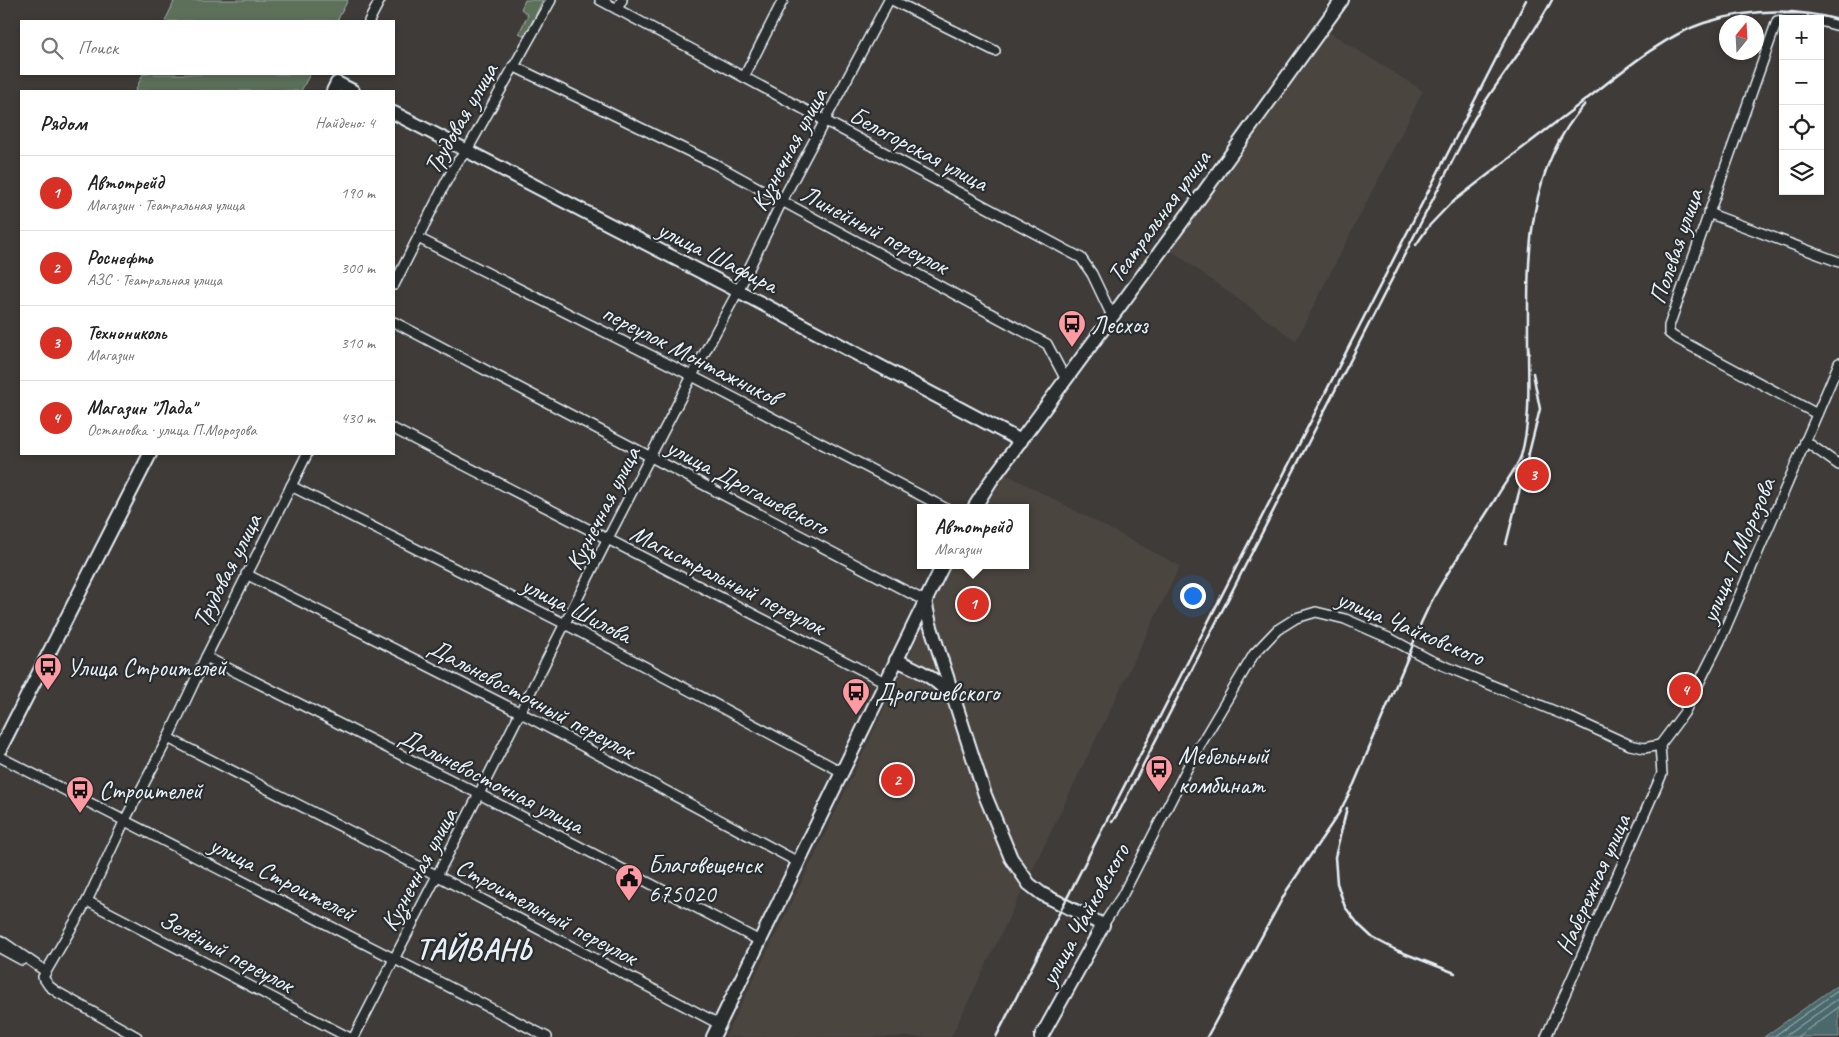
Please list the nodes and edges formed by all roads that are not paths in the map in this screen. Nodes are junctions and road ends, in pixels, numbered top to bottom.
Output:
1 (380, 0) edge
2 (550, 0) edge
3 (600, 0) edge
4 (622, 0) edge
5 (783, 0) edge
6 (891, 0) edge
7 (1342, 0) edge
8 (617, 9) junction
9 (370, 20) edge
10 (1779, 20) edge
11 (1824, 22) edge
12 (1839, 26) edge
13 (995, 51) dead end
14 (513, 66) junction
15 (744, 77) junction
16 (338, 83) edge
17 (351, 90) edge
18 (395, 114) edge
19 (826, 121) junction
20 (466, 152) junction
21 (782, 201) junction
22 (1708, 213) junction
23 (418, 238) junction
24 (1839, 262) edge
25 (395, 283) edge
26 (738, 291) junction
27 (1112, 316) junction
28 (395, 323) edge
29 (1839, 363) edge
30 (692, 376) junction
31 (1066, 380) junction
32 (1817, 414) junction
33 (395, 430) edge
34 (1021, 441) junction
35 (1805, 441) junction
36 (149, 455) edge
37 (306, 455) edge
38 (651, 457) junction
39 (1839, 465) edge
40 (291, 486) junction
41 (938, 504) edge
42 (977, 504) edge
43 (607, 540) junction
44 (941, 569) edge
45 (246, 574) junction
46 (925, 600) junction
47 (565, 624) junction
48 (206, 657) junction
49 (896, 660) junction
50 (885, 682) junction
51 (955, 701) junction
52 (521, 713) junction
53 (168, 738) junction
54 (1660, 745) junction
55 (0, 749) edge
56 (0, 757) edge
57 (842, 772) junction
58 (479, 794) junction
59 (125, 820) junction
60 (798, 862) junction
61 (436, 876) junction
62 (87, 901) junction
63 (1102, 925) junction
64 (0, 940) edge
65 (760, 941) junction
66 (0, 948) edge
67 (394, 957) junction
68 (45, 971) junction
69 (719, 1024) junction
70 (137, 1037) edge
71 (348, 1037) edge
72 (354, 1037) edge
73 (547, 1037) edge
74 (713, 1037) edge
75 (1041, 1037) edge
76 (1546, 1037) edge

1 - 9 street
2 - 14 street, Трудовая улица
3 - 8 street, Белогорская улица
4 - 8 street
5 - 15 street
6 - 13 street
6 - 19 street, Кузнечная улица
7 - 27 street, Театральная улица
8 - 15 street, Белогорская улица
10 - 22 street, Полевая улица
11 - 12 street
14 - 20 street, Трудовая улица
14 - 21 street, Линейный переулок
15 - 19 street, Белогорская улица
16 - 17 street
18 - 20 street, улица Шафира
19 - 21 street, Кузнечная улица
19 - 27 street, Белогорская улица
20 - 23 street, Трудовая улица
20 - 26 street, улица Шафира
21 - 26 street, Кузнечная улица
21 - 31 street, Линейный переулок
22 - 24 street
22 - 32 street, Полевая улица
23 - 25 street, Трудовая улица
23 - 30 street, переулок Монтажников
26 - 30 street, Кузнечная улица
26 - 34 street, улица Шафира
27 - 31 street, Театральная улица
28 - 38 street, улица Дрогашевского
29 - 32 street, улица П.Морозова
30 - 38 street, Кузнечная улица
30 - 41 street, переулок Монтажников
31 - 34 street, Театральная улица
32 - 35 street, улица П.Морозова
33 - 43 street, Магистральный переулок
34 - 42 street, Театральная улица
35 - 39 street
35 - 54 street, улица П.Морозова
36 - 55 street
37 - 40 street, Трудовая улица
38 - 43 street, Кузнечная улица
38 - 46 street, улица Дрогашевского
40 - 45 street, Трудовая улица
40 - 47 street, улица Шилова
43 - 47 street, Кузнечная улица
43 - 50 street, Магистральный переулок
44 - 46 street
45 - 48 street, Трудовая улица
45 - 52 street, Дальневосточный переулок
46 - 49 street
46 - 51 street
47 - 52 street, Кузнечная улица
47 - 57 street, улица Шилова
48 - 53 street, Трудовая улица
48 - 58 street, Дальневосточная улица
49 - 50 street
49 - 51 street
50 - 57 street
51 - 63 street
52 - 58 street, Кузнечная улица
52 - 60 street, Дальневосточный переулок
53 - 59 street, Трудовая улица
53 - 61 street, Строительный переулок
54 - 63 street, улица Чайковского
54 - 76 street, Набережная улица
56 - 59 street, улица Строителей
57 - 60 street
58 - 61 street, Кузнечная улица
58 - 65 street, Дальневосточная улица
59 - 62 street, Трудовая улица
59 - 67 street, улица Строителей
60 - 65 street
61 - 67 street, Кузнечная улица
61 - 69 street, Строительный переулок
62 - 68 street, Трудовая улица
62 - 71 street, Зелёный переулок
63 - 75 street, улица Чайковского
64 - 68 street
65 - 69 street
66 - 68 street
67 - 72 street, Кузнечная улица
67 - 73 street, улица Строителей
68 - 70 street
69 - 74 street

